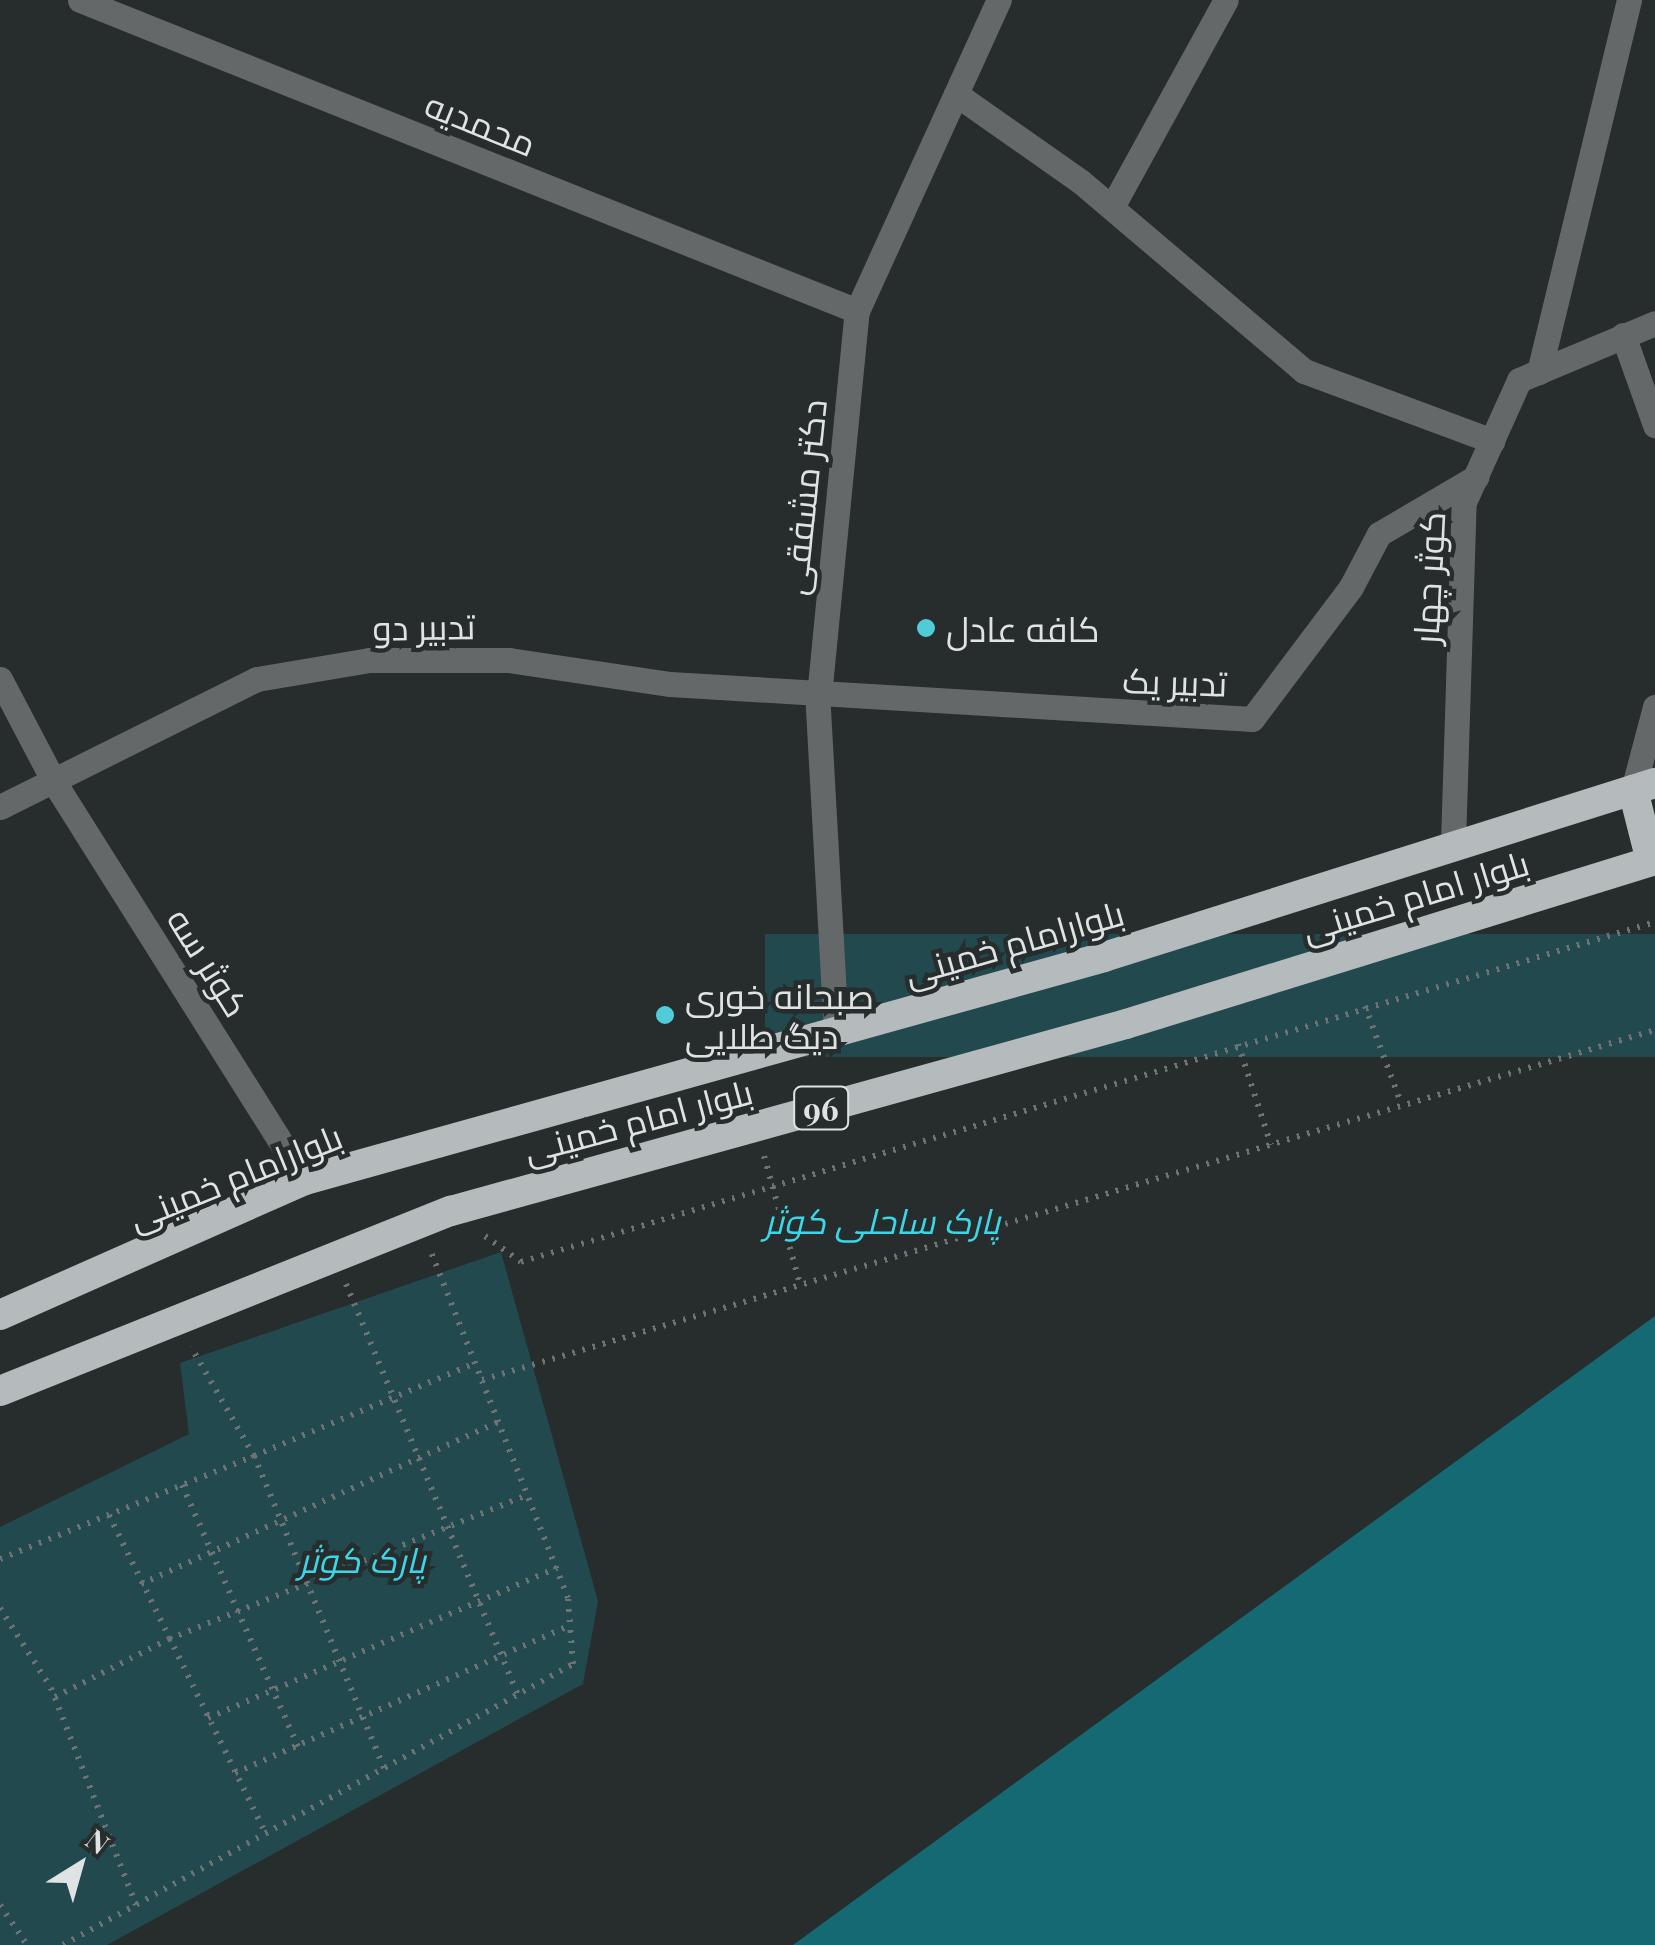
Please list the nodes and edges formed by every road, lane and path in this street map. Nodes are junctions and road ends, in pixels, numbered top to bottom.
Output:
1 (80, 0) edge
2 (998, 0) edge
3 (1226, 0) edge
4 (1629, 0) edge
5 (956, 94) junction
6 (1112, 207) junction
7 (857, 311) junction
8 (1655, 323) edge
9 (1623, 335) junction
10 (1539, 372) junction
11 (1655, 425) edge
12 (1492, 441) junction
13 (1476, 477) junction
14 (0, 679) edge
15 (818, 694) junction
16 (1655, 707) edge
17 (54, 782) junction
18 (1644, 786) edge
19 (0, 807) edge
20 (1453, 844) junction
21 (1653, 860) edge
22 (1655, 922) edge
23 (1365, 1006) junction
24 (1655, 1030) edge
25 (836, 1031) junction
26 (1238, 1044) junction
27 (1401, 1104) junction
28 (755, 1126) junction
29 (1271, 1145) junction
30 (305, 1180) junction
31 (774, 1184) junction
32 (468, 1242) dead end
33 (450, 1248) dead end
34 (432, 1254) junction
35 (333, 1255) junction
36 (415, 1260) dead end
37 (364, 1278) dead end
38 (346, 1284) junction
39 (800, 1284) junction
40 (329, 1290) dead end
41 (0, 1314) edge
42 (205, 1334) dead end
43 (476, 1363) junction
44 (482, 1380) junction
45 (0, 1391) edge
46 (391, 1399) junction
47 (498, 1422) junction
48 (254, 1456) junction
49 (416, 1458) junction
50 (182, 1485) junction
51 (528, 1495) junction
52 (109, 1514) junction
53 (282, 1518) junction
54 (446, 1527) junction
55 (217, 1547) junction
56 (0, 1559) edge
57 (557, 1568) junction
58 (141, 1584) junction
59 (310, 1584) junction
60 (476, 1598) junction
61 (0, 1608) edge
62 (238, 1611) junction
63 (571, 1626) junction
64 (168, 1639) junction
65 (341, 1658) junction
66 (503, 1661) junction
67 (274, 1691) junction
68 (518, 1695) junction
69 (55, 1697) junction
70 (208, 1718) junction
71 (368, 1721) junction
72 (300, 1751) junction
73 (384, 1768) junction
74 (235, 1773) junction
75 (265, 1832) junction
76 (136, 1904) junction
77 (0, 1905) edge
78 (27, 1945) edge
79 (63, 1945) edge

1 - 7 street, محمدیه
2 - 5 street, دکتر مشفقی
3 - 6 street
4 - 10 street
5 - 6 street
5 - 7 street, دکتر مشفقی
6 - 12 street
7 - 15 street, دکتر مشفقی
8 - 9 street, کوثر چهار
9 - 10 street, کوثر چهار
9 - 11 street
10 - 12 street, کوثر چهار
12 - 13 street, کوثر چهار
13 - 15 street, تدبیر یک
13 - 20 street, کوثر چهار
14 - 17 street, کوثر سه
15 - 17 street, تدبیر دو
15 - 25 street, دکتر مشفقی
16 - 18 street
17 - 19 street, تدبیر دو
17 - 30 street, کوثر سه
18 - 20 highway, بلوارامام خمینی / 96
18 - 21 highway
20 - 25 highway, بلوارامام خمینی / 96
21 - 28 highway, بلوار امام خمینی / 96
22 - 23 path
23 - 26 path
23 - 27 path
24 - 27 path
25 - 30 highway, بلوارامام خمینی / 96
26 - 29 path
26 - 31 path
27 - 29 path
28 - 31 path
28 - 35 highway, بلوار امام خمینی / 96
29 - 39 path
30 - 41 highway, بلوارامام خمینی / 96
31 - 32 path
31 - 39 path
33 - 34 path
34 - 36 path
34 - 43 path
35 - 38 path
35 - 45 highway, بلوار امام خمینی / 96
37 - 38 path
38 - 40 path
38 - 46 path
39 - 44 path
42 - 48 path
43 - 44 path
43 - 46 path
44 - 47 path
46 - 48 path
46 - 49 path
47 - 49 path
47 - 51 path
48 - 50 path
48 - 53 path
49 - 53 path
49 - 54 path
50 - 52 path
50 - 55 path
51 - 54 path
51 - 57 path
52 - 56 path
52 - 58 path
53 - 55 path
53 - 59 path
54 - 59 path
54 - 60 path
55 - 58 path
55 - 62 path
57 - 60 path
57 - 63 path
58 - 64 path
59 - 62 path
59 - 65 path
60 - 65 path
60 - 66 path
61 - 69 path
62 - 64 path
62 - 67 path
63 - 66 path
63 - 68 path
64 - 69 path
64 - 70 path
65 - 67 path
65 - 71 path
66 - 68 path
66 - 71 path
67 - 70 path
67 - 72 path
68 - 73 path
69 - 76 path
70 - 74 path
71 - 72 path
71 - 73 path
72 - 74 path
73 - 75 path
74 - 75 path
75 - 76 path
76 - 79 path
77 - 78 path

